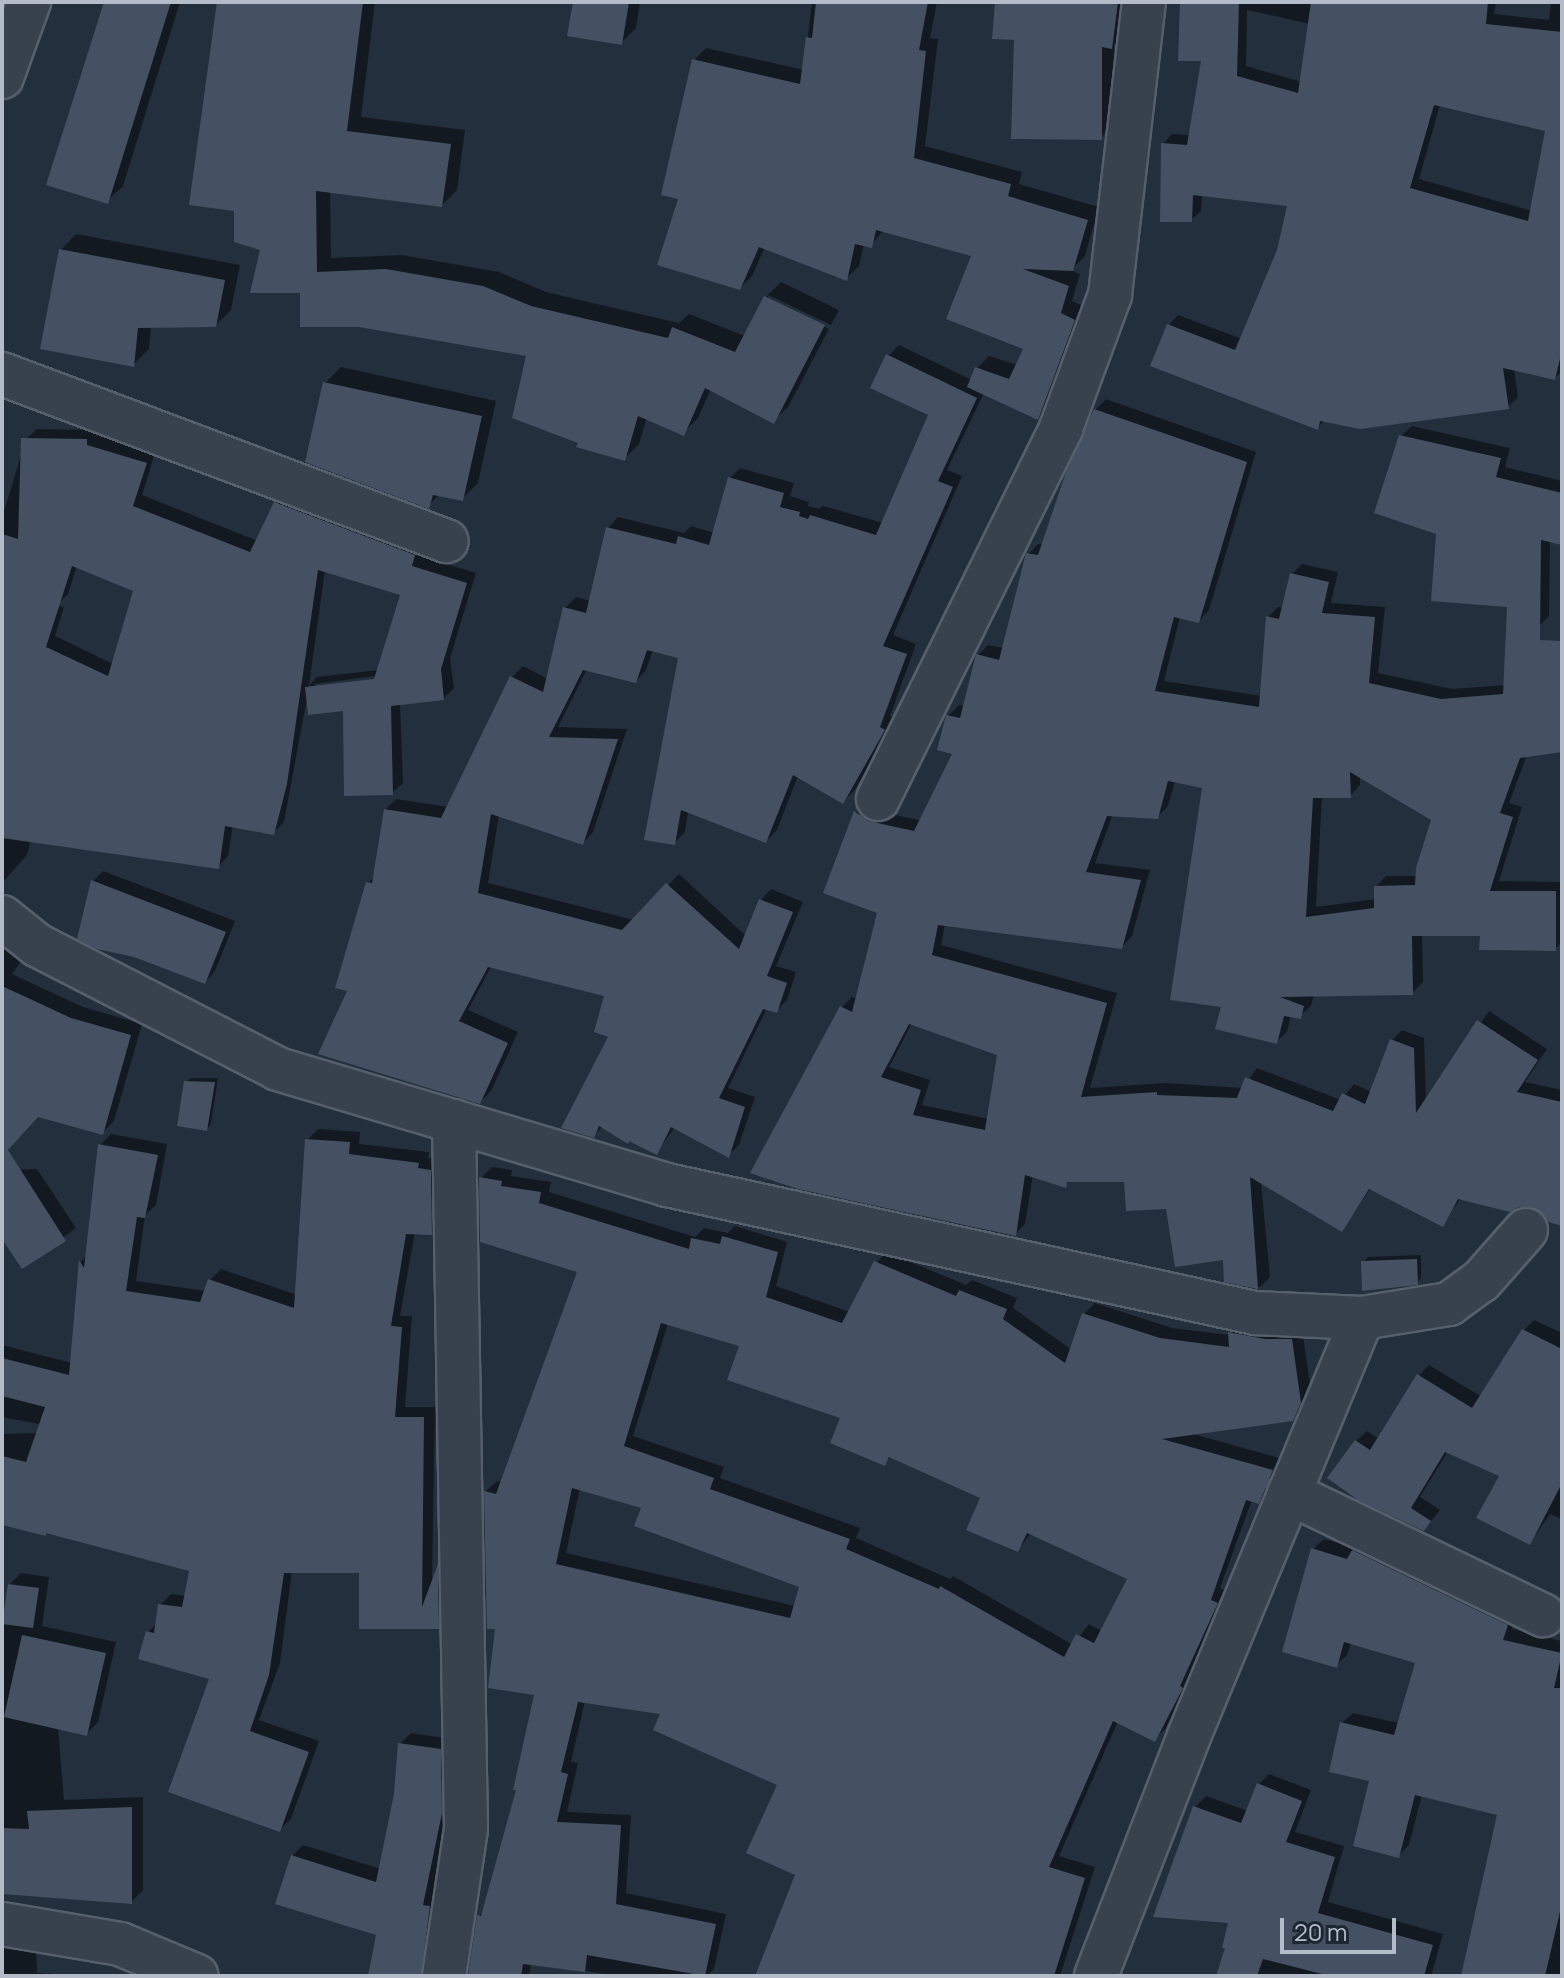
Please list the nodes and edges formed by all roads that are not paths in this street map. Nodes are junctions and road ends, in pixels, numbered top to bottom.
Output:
1 (29, 2) edge
2 (1144, 2) edge
3 (2, 77) edge
4 (2, 374) edge
5 (447, 541) dead end
6 (878, 799) dead end
7 (2, 917) edge
8 (454, 1121) junction
9 (1526, 1230) dead end
10 (1362, 1318) junction
11 (1289, 1493) junction
12 (1543, 1615) dead end
13 (2, 1924) edge
14 (197, 1976) edge
15 (444, 1976) edge
16 (1096, 1976) edge

1 - 3 street
2 - 6 street
4 - 5 street
7 - 8 street
8 - 10 street
8 - 15 street
9 - 10 street
10 - 11 street
11 - 12 street
11 - 16 street
13 - 14 street

